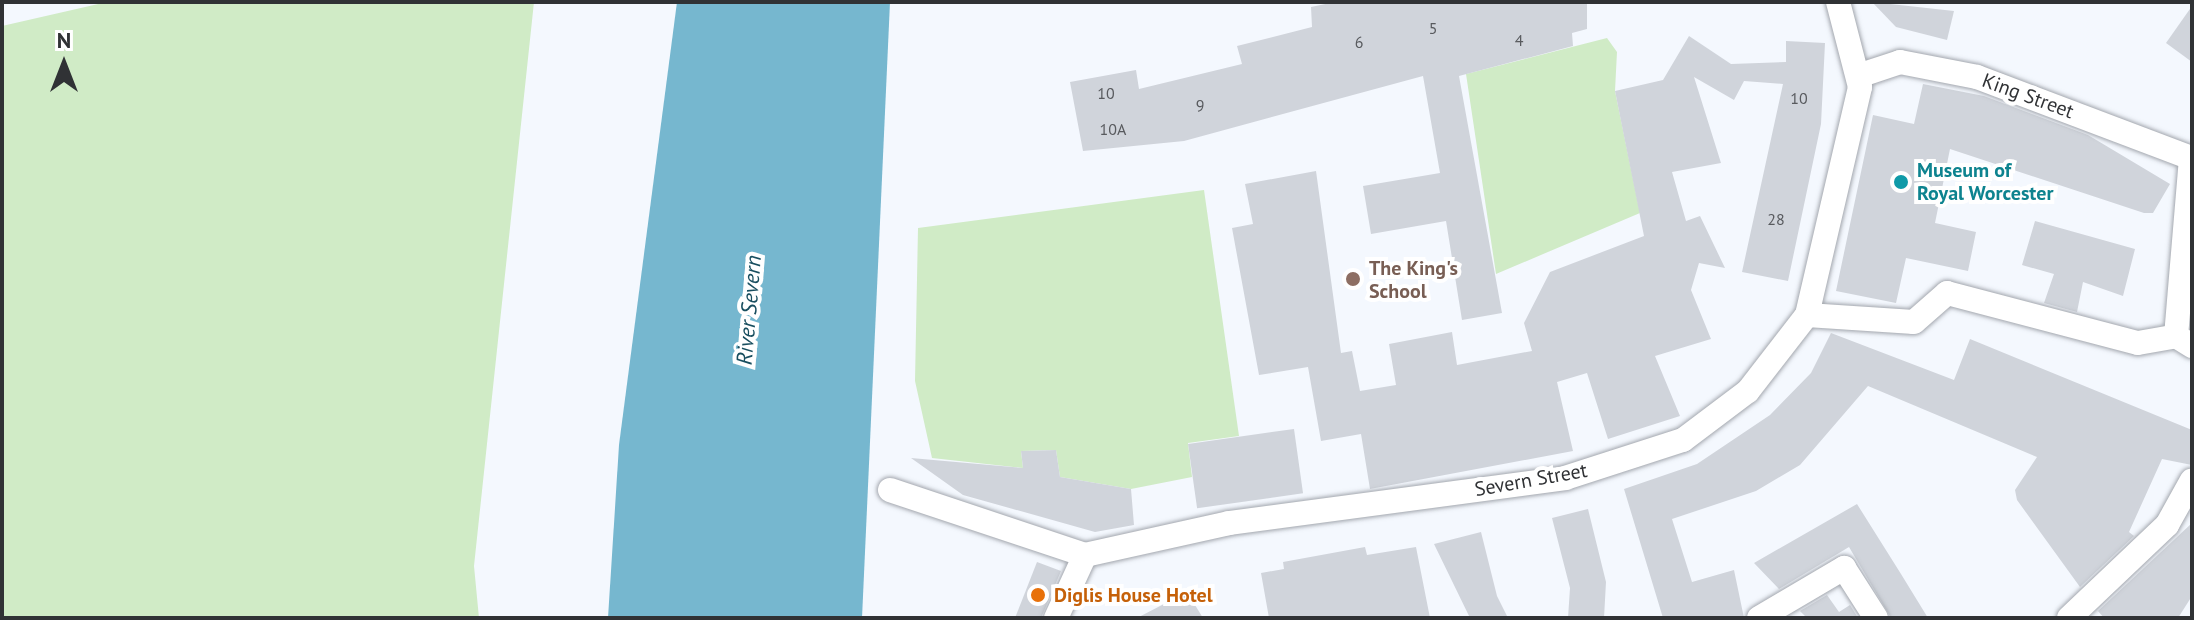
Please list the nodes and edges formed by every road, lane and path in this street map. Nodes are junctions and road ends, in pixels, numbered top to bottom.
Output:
1 (1838, 2) edge
2 (1861, 75) junction
3 (2191, 158) edge
4 (1807, 315) junction
5 (2184, 330) edge
6 (2192, 480) edge
7 (890, 490) dead end
8 (1085, 555) junction
9 (1056, 618) edge
10 (1759, 618) edge
11 (1876, 618) edge
12 (2069, 618) edge

1 - 2 street
2 - 3 street, King Street
2 - 4 street, Severn Street
3 - 5 street
4 - 5 street
4 - 8 street, Severn Street
6 - 12 street
7 - 8 street
8 - 9 street
10 - 11 street

